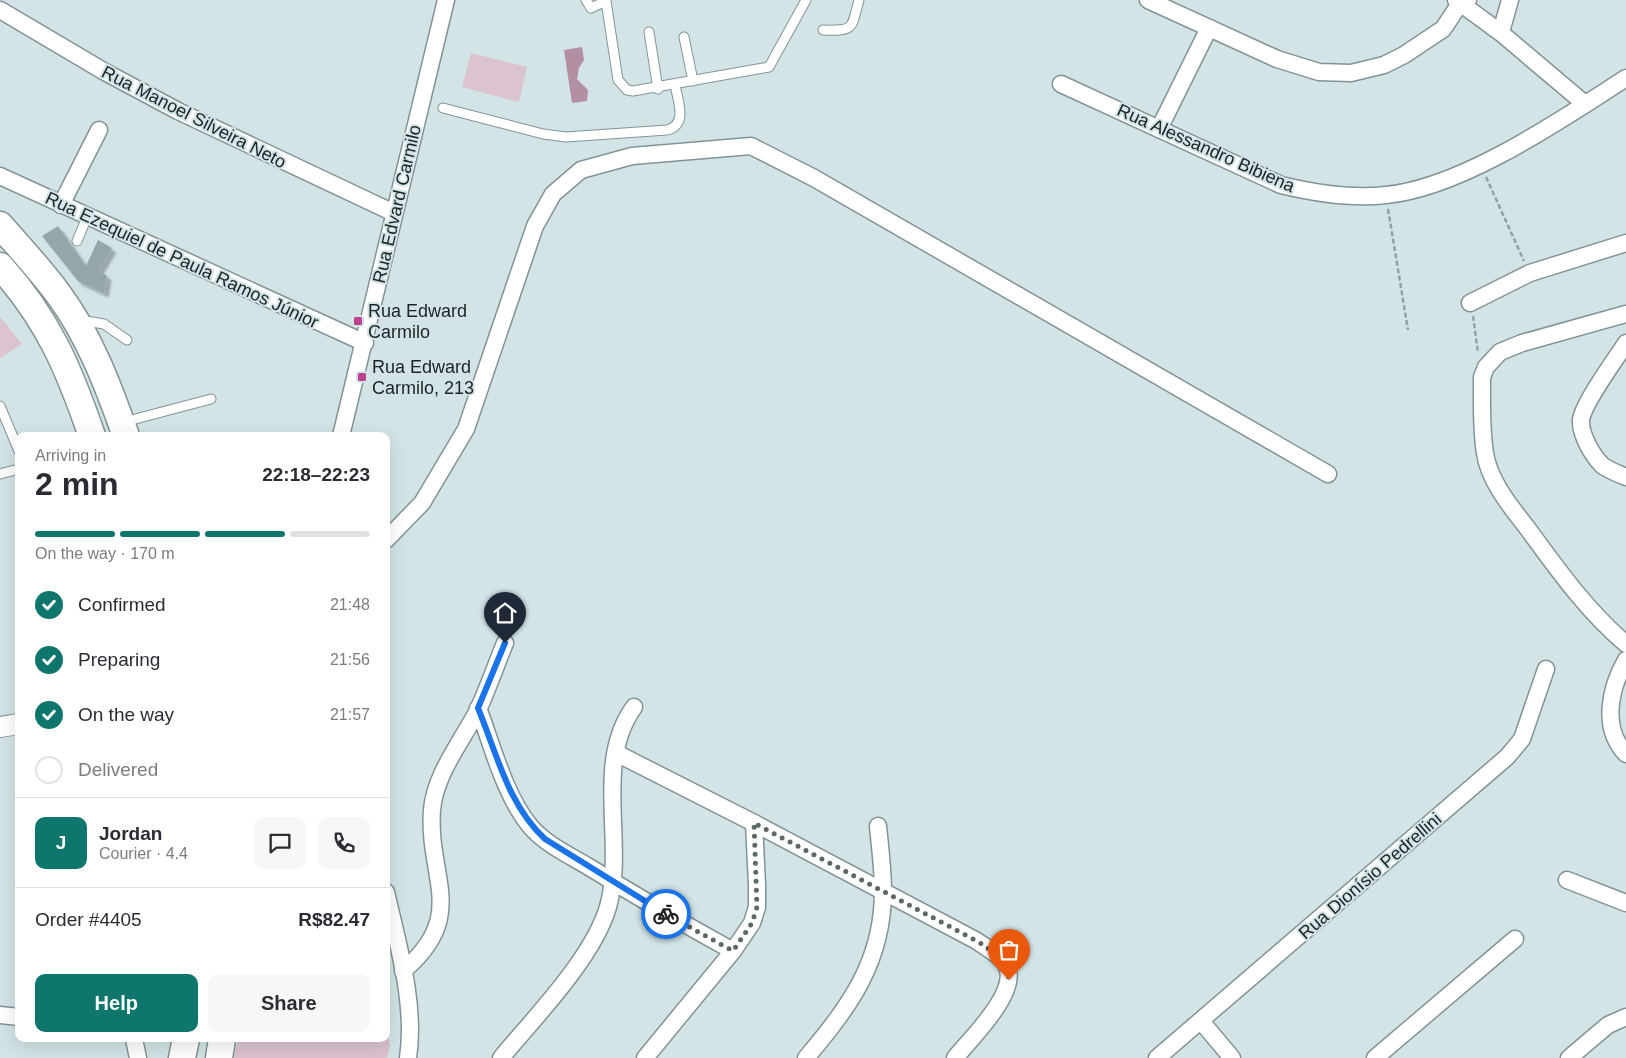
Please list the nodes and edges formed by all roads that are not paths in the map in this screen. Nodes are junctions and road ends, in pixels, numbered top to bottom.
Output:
1 (446, 0) edge
2 (586, 0) edge
3 (806, 0) edge
4 (859, 0) edge
5 (1148, 0) edge
6 (1510, 0) edge
7 (606, 1) edge
8 (1462, 1) edge
9 (0, 10) edge
10 (1209, 28) junction
11 (823, 30) dead end
12 (649, 32) dead end
13 (1501, 32) junction
14 (684, 37) dead end
15 (1626, 78) edge
16 (693, 81) junction
17 (1061, 84) dead end
18 (675, 85) junction
19 (658, 88) junction
20 (1585, 104) junction
21 (443, 108) dead end
22 (1159, 129) junction
23 (99, 130) dead end
24 (0, 176) edge
25 (60, 205) junction
26 (394, 213) junction
27 (87, 217) junction
28 (0, 225) edge
29 (77, 241) dead end
30 (1626, 243) edge
31 (0, 266) edge
32 (1470, 302) road end
33 (1626, 314) edge
34 (74, 320) junction
35 (127, 340) dead end
36 (364, 343) junction
37 (1626, 343) edge
38 (73, 380) junction
39 (211, 399) dead end
40 (0, 406) edge
41 (91, 432) edge
42 (116, 432) edge
43 (342, 432) edge
44 (15, 442) edge
45 (15, 470) edge
46 (0, 474) edge
47 (1328, 474) dead end
48 (1626, 478) edge
49 (390, 536) edge
50 (505, 643) dead end
51 (1626, 644) edge
52 (1626, 660) edge
53 (1546, 669) dead end
54 (634, 707) dead end
55 (478, 708) junction
56 (15, 725) edge
57 (0, 727) edge
58 (616, 753) junction
59 (1626, 754) edge
60 (754, 823) junction
61 (878, 826) dead end
62 (1567, 880) dead end
63 (612, 881) junction
64 (883, 891) junction
65 (1626, 903) edge
66 (390, 911) edge
67 (1515, 939) dead end
68 (733, 951) junction
69 (403, 971) junction
70 (0, 1015) edge
71 (15, 1017) edge
72 (1626, 1017) edge
73 (1202, 1021) junction
74 (135, 1042) edge
75 (185, 1042) edge
76 (222, 1042) edge
77 (138, 1058) edge
78 (182, 1058) edge
79 (219, 1058) edge
80 (408, 1058) edge
81 (501, 1058) edge
82 (645, 1058) edge
83 (806, 1058) edge
84 (955, 1058) edge
85 (1158, 1058) edge
86 (1232, 1058) edge
87 (1375, 1058) edge
88 (1569, 1058) edge

1 - 26 street, Rua Edvard Carmilo
2 - 7 lane
3 - 16 lane
4 - 11 lane
5 - 10 street
6 - 13 street
7 - 19 lane
8 - 10 street
8 - 13 street
9 - 26 street, Rua Manoel Silveira Neto
10 - 22 street
12 - 19 lane
13 - 20 street
14 - 16 lane
15 - 20 street, Rua Alessandro Bibiena
16 - 18 lane
17 - 22 street, Rua Alessandro Bibiena
18 - 19 lane
18 - 21 lane
20 - 22 street, Rua Alessandro Bibiena
23 - 25 street
24 - 25 street, Rua Ezequiel de Paula Ramos Júnior
25 - 27 street, Rua Ezequiel de Paula Ramos Júnior
26 - 36 street, Rua Edvard Carmilo
27 - 29 lane
27 - 36 street, Rua Ezequiel de Paula Ramos Júnior
28 - 34 main road
30 - 32 street
31 - 38 main road
33 - 51 street
34 - 35 lane
34 - 42 main road
36 - 43 street, Rua Edvard Carmilo
37 - 48 street
38 - 41 main road
38 - 42 main road
39 - 42 lane
40 - 44 lane
45 - 46 lane
47 - 49 street
50 - 55 street
52 - 59 street
53 - 73 street, Rua Dionísio Pedrellini
54 - 58 street
55 - 63 street
55 - 69 street
56 - 57 street
58 - 60 street
58 - 63 street
60 - 64 street
60 - 68 street
61 - 64 street
62 - 65 street
63 - 68 street
63 - 81 street
64 - 83 street
64 - 84 street
66 - 69 street
67 - 87 street
68 - 82 street
69 - 80 street
70 - 71 street
72 - 88 street
73 - 85 street, Rua Dionísio Pedrellini
73 - 86 street
74 - 77 street
75 - 78 main road
76 - 79 main road

